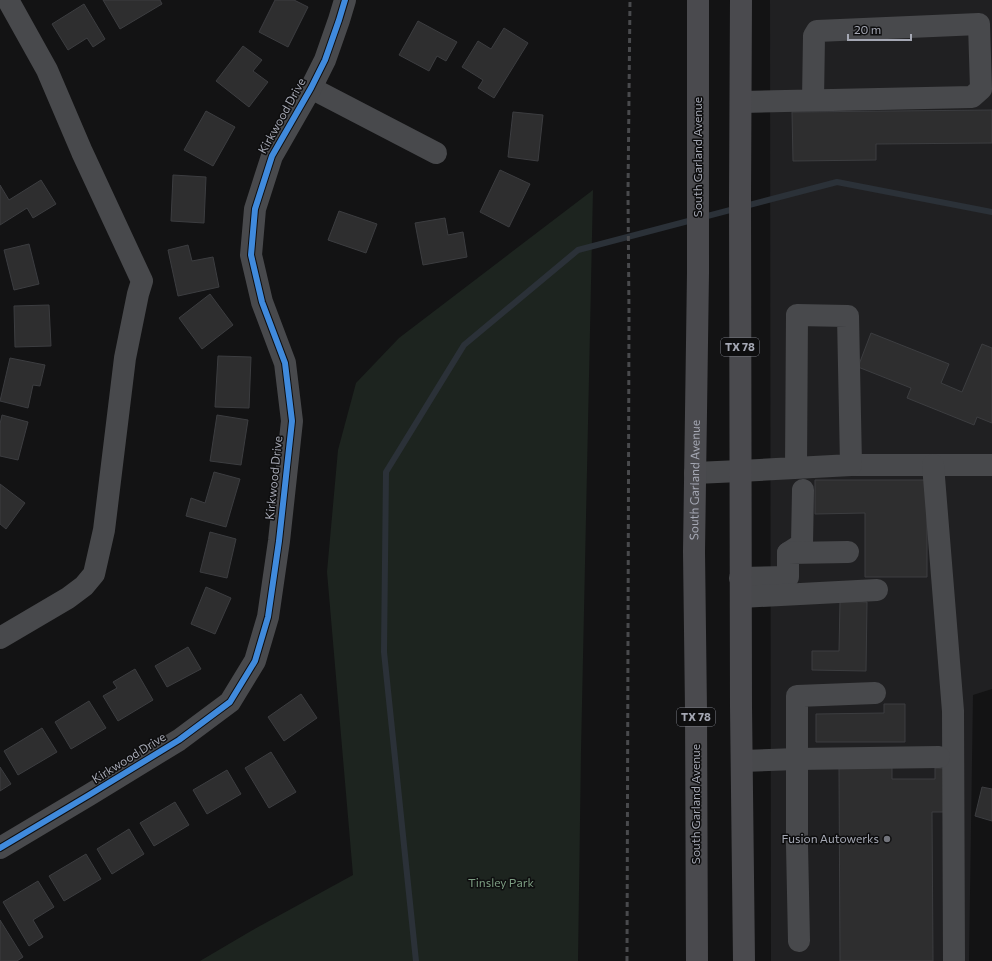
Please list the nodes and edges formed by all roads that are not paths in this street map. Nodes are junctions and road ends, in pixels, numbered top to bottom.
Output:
1 (8, 0) edge
2 (345, 0) edge
3 (698, 0) edge
4 (741, 0) edge
5 (311, 88) junction
6 (813, 100) junction
7 (741, 102) junction
8 (436, 153) dead end
9 (851, 465) junction
10 (934, 465) junction
11 (992, 465) edge
12 (796, 468) junction
13 (740, 472) junction
14 (695, 473) junction
15 (803, 490) dead end
16 (848, 552) dead end
17 (788, 553) junction
18 (741, 587) junction
19 (877, 590) dead end
20 (0, 638) edge
21 (875, 693) dead end
22 (939, 757) dead end
23 (797, 759) junction
24 (742, 760) junction
25 (0, 848) edge
26 (799, 941) dead end
27 (697, 961) edge
28 (744, 961) edge
29 (954, 961) edge

1 - 20 street
2 - 5 street, Kirkwood Drive
3 - 14 main road, South Garland Avenue / TX 78
4 - 7 main road, TX 78
5 - 8 street, Kirkwood Drive
5 - 25 street, Kirkwood Drive
6 - 6 street
6 - 7 street
7 - 13 main road, TX 78
9 - 10 street
9 - 12 street
9 - 12 street
10 - 11 street
10 - 29 street
12 - 13 street
13 - 14 street
13 - 18 main road, TX 78
14 - 27 main road, South Garland Avenue / TX 78
15 - 17 street
16 - 17 street
17 - 18 street
18 - 19 street
18 - 24 main road, TX 78
21 - 23 street
22 - 23 street
23 - 24 street
23 - 26 street
24 - 28 main road, TX 78

